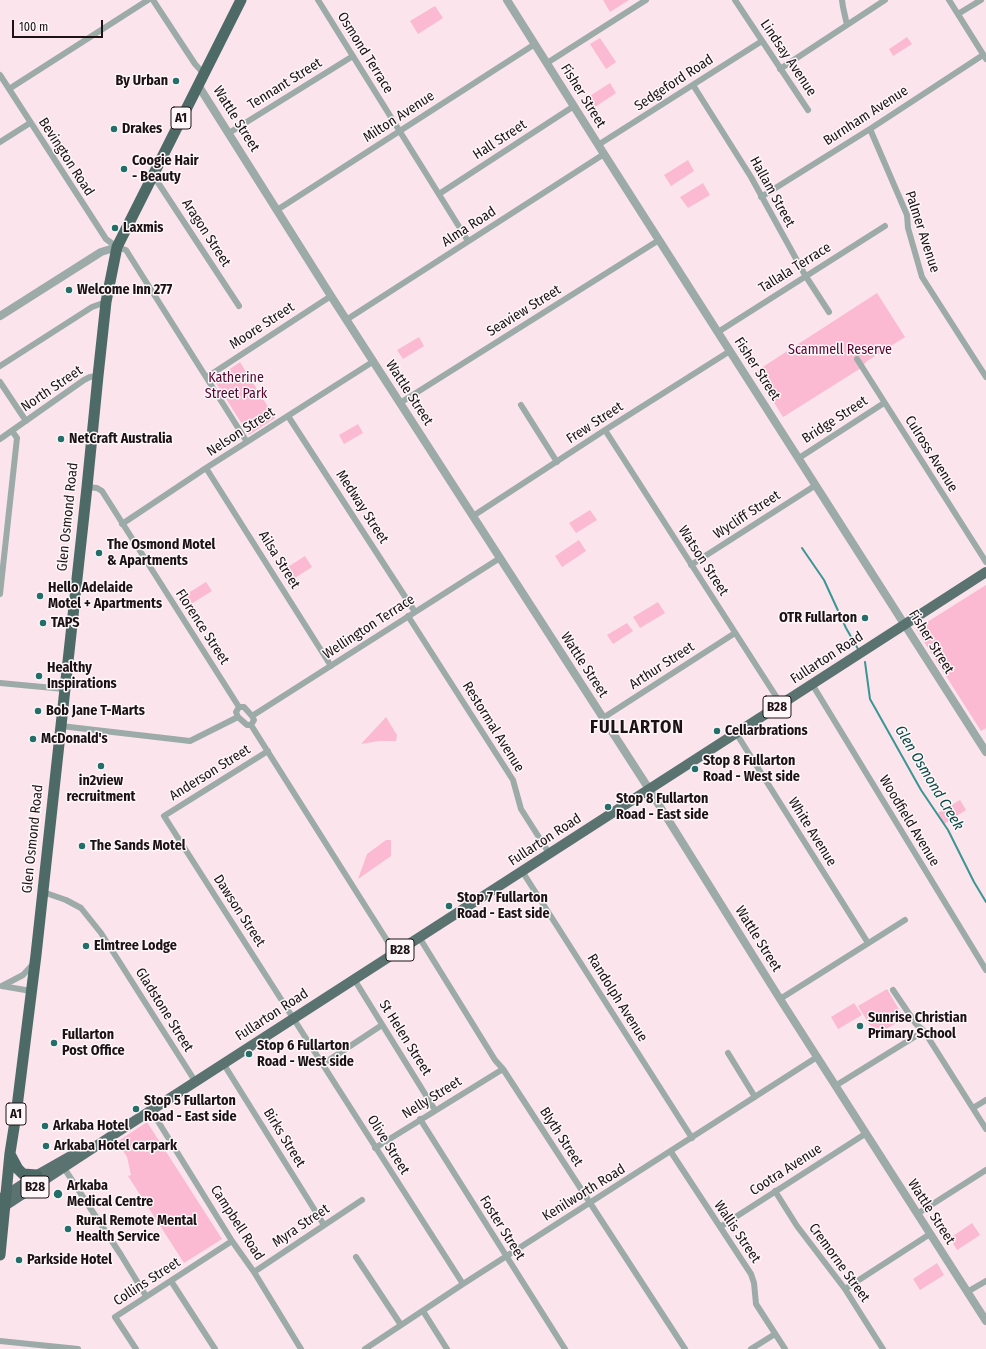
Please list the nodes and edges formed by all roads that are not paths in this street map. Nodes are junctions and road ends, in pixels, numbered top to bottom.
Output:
1 (148, 0) edge
2 (153, 0) edge
3 (241, 0) edge
4 (318, 0) edge
5 (507, 0) edge
6 (646, 0) edge
7 (735, 0) edge
8 (842, 0) edge
9 (885, 0) edge
10 (949, 0) edge
11 (981, 0) edge
12 (958, 14) junction
13 (847, 25) junction
14 (762, 41) junction
15 (535, 44) junction
16 (353, 56) junction
17 (985, 57) edge
18 (547, 63) junction
19 (780, 69) junction
20 (204, 74) junction
21 (0, 75) edge
22 (198, 85) junction
23 (694, 85) junction
24 (9, 89) junction
25 (574, 106) junction
26 (808, 110) dead end
27 (30, 123) junction
28 (870, 129) junction
29 (400, 131) junction
30 (229, 133) junction
31 (0, 142) edge
32 (598, 145) junction
33 (604, 154) junction
34 (153, 175) junction
35 (438, 194) junction
36 (762, 197) junction
37 (277, 210) junction
38 (885, 226) dead end
39 (659, 240) junction
40 (468, 242) junction
41 (117, 247) junction
42 (805, 275) junction
43 (331, 296) junction
44 (106, 302) junction
45 (239, 306) dead end
46 (828, 312) dead end
47 (0, 316) edge
48 (346, 320) junction
49 (718, 332) junction
50 (730, 351) junction
51 (857, 359) dead end
52 (374, 361) junction
53 (0, 366) edge
54 (985, 373) edge
55 (98, 376) junction
56 (207, 377) junction
57 (0, 382) edge
58 (400, 403) junction
59 (884, 403) junction
60 (521, 406) dead end
61 (288, 416) junction
62 (26, 421) junction
63 (12, 430) junction
64 (605, 430) junction
65 (0, 439) edge
66 (247, 442) junction
67 (798, 458) junction
68 (557, 462) junction
69 (206, 468) junction
70 (816, 485) junction
71 (87, 487) junction
72 (473, 516) junction
73 (122, 524) junction
74 (500, 558) junction
75 (986, 562) edge
76 (691, 565) junction
77 (986, 572) edge
78 (0, 594) edge
79 (415, 612) junction
80 (408, 616) junction
81 (905, 624) junction
82 (735, 633) junction
83 (331, 666) junction
84 (0, 683) edge
85 (812, 684) junction
86 (64, 689) junction
87 (781, 704) junction
88 (239, 707) junction
89 (252, 716) junction
90 (238, 717) junction
91 (603, 718) junction
92 (251, 725) junction
93 (61, 726) junction
94 (736, 733) junction
95 (268, 751) junction
96 (986, 752) edge
97 (649, 790) junction
98 (164, 816) joint
99 (549, 853) junction
100 (522, 871) junction
101 (42, 892) junction
102 (905, 920) dead end
103 (419, 937) junction
104 (868, 943) junction
105 (395, 953) junction
106 (35, 963) junction
107 (986, 970) edge
108 (354, 979) junction
109 (1, 986) edge
110 (892, 990) dead end
111 (31, 991) junction
112 (780, 999) junction
113 (294, 1018) junction
114 (382, 1025) junction
115 (924, 1031) junction
116 (728, 1053) dead end
117 (817, 1057) junction
118 (223, 1063) junction
119 (322, 1064) junction
120 (503, 1069) junction
121 (195, 1081) junction
122 (835, 1086) junction
123 (755, 1097) junction
124 (986, 1100) edge
125 (973, 1108) junction
126 (150, 1110) junction
127 (435, 1110) junction
128 (420, 1119) junction
129 (986, 1129) edge
130 (119, 1131) junction
131 (865, 1134) junction
132 (692, 1138) junction
133 (375, 1148) junction
134 (671, 1152) junction
135 (10, 1153) junction
136 (64, 1168) junction
137 (986, 1170) edge
138 (37, 1175) junction
139 (775, 1191) junction
140 (362, 1200) dead end
141 (3, 1202) edge
142 (590, 1204) junction
143 (917, 1214) junction
144 (324, 1225) junction
145 (720, 1227) junction
146 (930, 1234) junction
147 (232, 1241) junction
148 (0, 1249) edge
149 (356, 1257) dead end
150 (506, 1257) junction
151 (254, 1272) junction
152 (171, 1281) junction
153 (986, 1281) edge
154 (463, 1284) junction
155 (845, 1289) junction
156 (967, 1292) junction
157 (146, 1296) junction
158 (423, 1311) junction
159 (986, 1321) edge
160 (401, 1325) junction
161 (775, 1334) junction
162 (0, 1341) edge
163 (78, 1349) edge
164 (136, 1349) edge
165 (215, 1349) edge
166 (301, 1349) edge
167 (365, 1349) edge
168 (447, 1349) edge
169 (565, 1349) edge
170 (684, 1349) edge
171 (751, 1349) edge
172 (785, 1349) edge
173 (883, 1349) edge

1 - 24 street
2 - 20 street
3 - 20 highway, Glen Osmond Road / A1
4 - 16 street, Osmond Terrace
5 - 15 street, Fisher Street
6 - 18 street
7 - 14 street, Lindsay Avenue
8 - 13 street
9 - 13 street
10 - 12 street
11 - 12 street
12 - 17 street
13 - 19 street
14 - 19 street, Lindsay Avenue
14 - 23 street, Sedgeford Road
15 - 18 street, Fisher Street
15 - 29 street, Milton Avenue
16 - 29 street, Osmond Terrace
16 - 30 street, Tennant Street
17 - 28 street, Burnham Avenue
18 - 25 street, Fisher Street
19 - 26 street, Lindsay Avenue
20 - 22 highway, Glen Osmond Road / A1
21 - 24 street, Bevington Road
22 - 30 street, Wattle Street
22 - 34 highway, Glen Osmond Road / A1
23 - 32 street, Sedgeford Road
23 - 36 street, Hallam Street
24 - 27 street, Bevington Road
25 - 32 street, Fisher Street
25 - 35 street, Hall Street
27 - 31 street
27 - 41 street, Bevington Road
28 - 36 street, Burnham Avenue
28 - 54 street, Palmer Avenue
29 - 35 street, Osmond Terrace
29 - 37 street, Milton Avenue
30 - 37 street, Wattle Street
32 - 33 street, Fisher Street
33 - 39 street, Fisher Street
33 - 40 street, Alma Road
34 - 41 highway, Glen Osmond Road / A1
34 - 45 street, Aragon Street
35 - 40 street, Osmond Terrace
36 - 42 street, Hallam Street
37 - 43 street, Wattle Street
38 - 42 street, Tallala Terrace
39 - 49 street, Fisher Street
39 - 58 street, Seaview Street
40 - 48 street, Alma Road
41 - 44 highway, Glen Osmond Road / A1
41 - 47 street
41 - 56 street, Bevington Road
42 - 46 street, Hallam Street
42 - 49 street, Tallala Terrace
43 - 48 street, Wattle Street
43 - 56 street, Moore Street
44 - 53 street
44 - 55 highway, Glen Osmond Road / A1
48 - 52 street, Wattle Street
49 - 50 street, Fisher Street
50 - 64 street, Frew Street
50 - 67 street, Fisher Street
51 - 59 street, Culross Avenue
52 - 58 street, Wattle Street
52 - 61 street, Nelson Street
55 - 62 street, North Street
55 - 71 highway, Glen Osmond Road / A1
56 - 66 street, Bevington Road
57 - 62 street
58 - 72 street, Wattle Street
59 - 67 street, Bridge Street
59 - 75 street, Culross Avenue
60 - 68 street
61 - 66 street, Nelson Street
61 - 79 street, Medway Street
62 - 63 street, North Street
63 - 65 street, North Street
63 - 78 street
64 - 68 street, Frew Street
64 - 76 street, Watson Street
66 - 69 street, Nelson Street
67 - 70 street, Fisher Street
68 - 72 street, Frew Street
69 - 73 street, Nelson Street
69 - 83 street, Ailsa Street
70 - 76 street, Wycliff Street
70 - 81 street, Fisher Street
71 - 73 street, Florence Street
71 - 86 highway, Glen Osmond Road / A1
72 - 74 street, Wattle Street
73 - 88 street, Florence Street
74 - 79 street, Wellington Terrace
74 - 91 street, Wattle Street
76 - 82 street, Watson Street
77 - 81 main road, Fullarton Road / B28
79 - 80 street, Wellington Terrace
80 - 83 street, Wellington Terrace
80 - 99 street, Restormal Avenue
81 - 85 main road, Fullarton Road / B28
81 - 96 street, Fisher Street
82 - 87 street, Watson Street
82 - 91 street, Arthur Street
83 - 89 street, Wellington Terrace
84 - 86 street
85 - 87 main road, Fullarton Road / B28
85 - 107 street, Woodfield Avenue
86 - 93 highway, Glen Osmond Road / A1
87 - 94 main road, Fullarton Road / B28
88 - 89 street
88 - 90 street
89 - 92 street
90 - 92 street
90 - 93 street
91 - 97 street, Wattle Street
92 - 95 street
93 - 101 highway, Glen Osmond Road / A1
94 - 97 main road, Fullarton Road / B28
94 - 104 street, White Avenue
95 - 98 street, Anderson Street
95 - 105 street
97 - 99 main road, Fullarton Road / B28
97 - 112 street, Wattle Street
98 - 113 street, Dawson Street
99 - 100 main road, Fullarton Road / B28
100 - 103 main road, Fullarton Road / B28
100 - 132 street, Randolph Avenue
101 - 106 highway, Glen Osmond Road / A1
101 - 121 street, Gladstone Street
102 - 104 street
103 - 105 main road, Fullarton Road / B28
103 - 120 street, Blyth Street
104 - 112 street
105 - 108 main road, Fullarton Road / B28
106 - 109 street
106 - 111 highway, Glen Osmond Road / A1
108 - 113 main road, Fullarton Road / B28
108 - 114 street, St Helen Street
109 - 111 street
110 - 115 street
111 - 135 highway, Glen Osmond Road / A1
112 - 117 street, Wattle Street
113 - 118 main road, Fullarton Road / B28
113 - 119 street, Olive Street
114 - 119 street
114 - 127 street, St Helen Street
115 - 122 street
115 - 125 street
116 - 123 street
117 - 122 street, Wattle Street
117 - 123 street, Kenilworth Road
118 - 121 main road, Fullarton Road / B28
118 - 144 street, Birks Street
119 - 133 street, Olive Street
120 - 127 street, Nelly Street
120 - 142 street, Blyth Street
121 - 126 main road, Fullarton Road / B28
122 - 131 street, Wattle Street
123 - 132 street, Kenilworth Road
124 - 125 street
125 - 129 street
126 - 130 main road, Fullarton Road / B28
126 - 147 street, Campbell Road
127 - 128 street, Nelly Street
128 - 133 street, Nelly Street
128 - 150 street, Foster Street
130 - 136 main road, Fullarton Road / B28
130 - 138 main road, Fullarton Road / B28
131 - 139 street, Cootra Avenue
131 - 143 street, Wattle Street
132 - 134 street, Kenilworth Road
133 - 154 street, Olive Street
134 - 142 street, Kenilworth Road
134 - 145 street, Wallis Street
135 - 138 highway
135 - 141 highway, Glen Osmond Road / A1
136 - 141 main road, Fullarton Road / B28
136 - 157 street
137 - 143 street
138 - 141 main road, Fullarton Road / B28
139 - 145 street, Cootra Avenue
139 - 155 street, Cremorne Street
140 - 144 street, Myra Street
141 - 148 highway, Glen Osmond Road
142 - 150 street, Kenilworth Road
142 - 170 street, Blyth Street
143 - 146 street, Wattle Street
144 - 151 street, Myra Street
145 - 161 street, Wallis Street
146 - 155 street
146 - 156 street, Wattle Street
147 - 151 street, Campbell Road
147 - 152 street, Collins Street
149 - 160 street
150 - 154 street, Kenilworth Road
150 - 169 street, Foster Street
151 - 166 street, Campbell Road
152 - 157 street, Collins Street
152 - 165 street
153 - 156 street
154 - 158 street, Kenilworth Road
155 - 173 street, Cremorne Street
156 - 159 street, Wattle Street
157 - 164 street, Collins Street
158 - 160 street, Kenilworth Road
158 - 168 street
160 - 167 street, Kenilworth Road
161 - 171 street
161 - 172 street, Wallis Street
162 - 163 street

